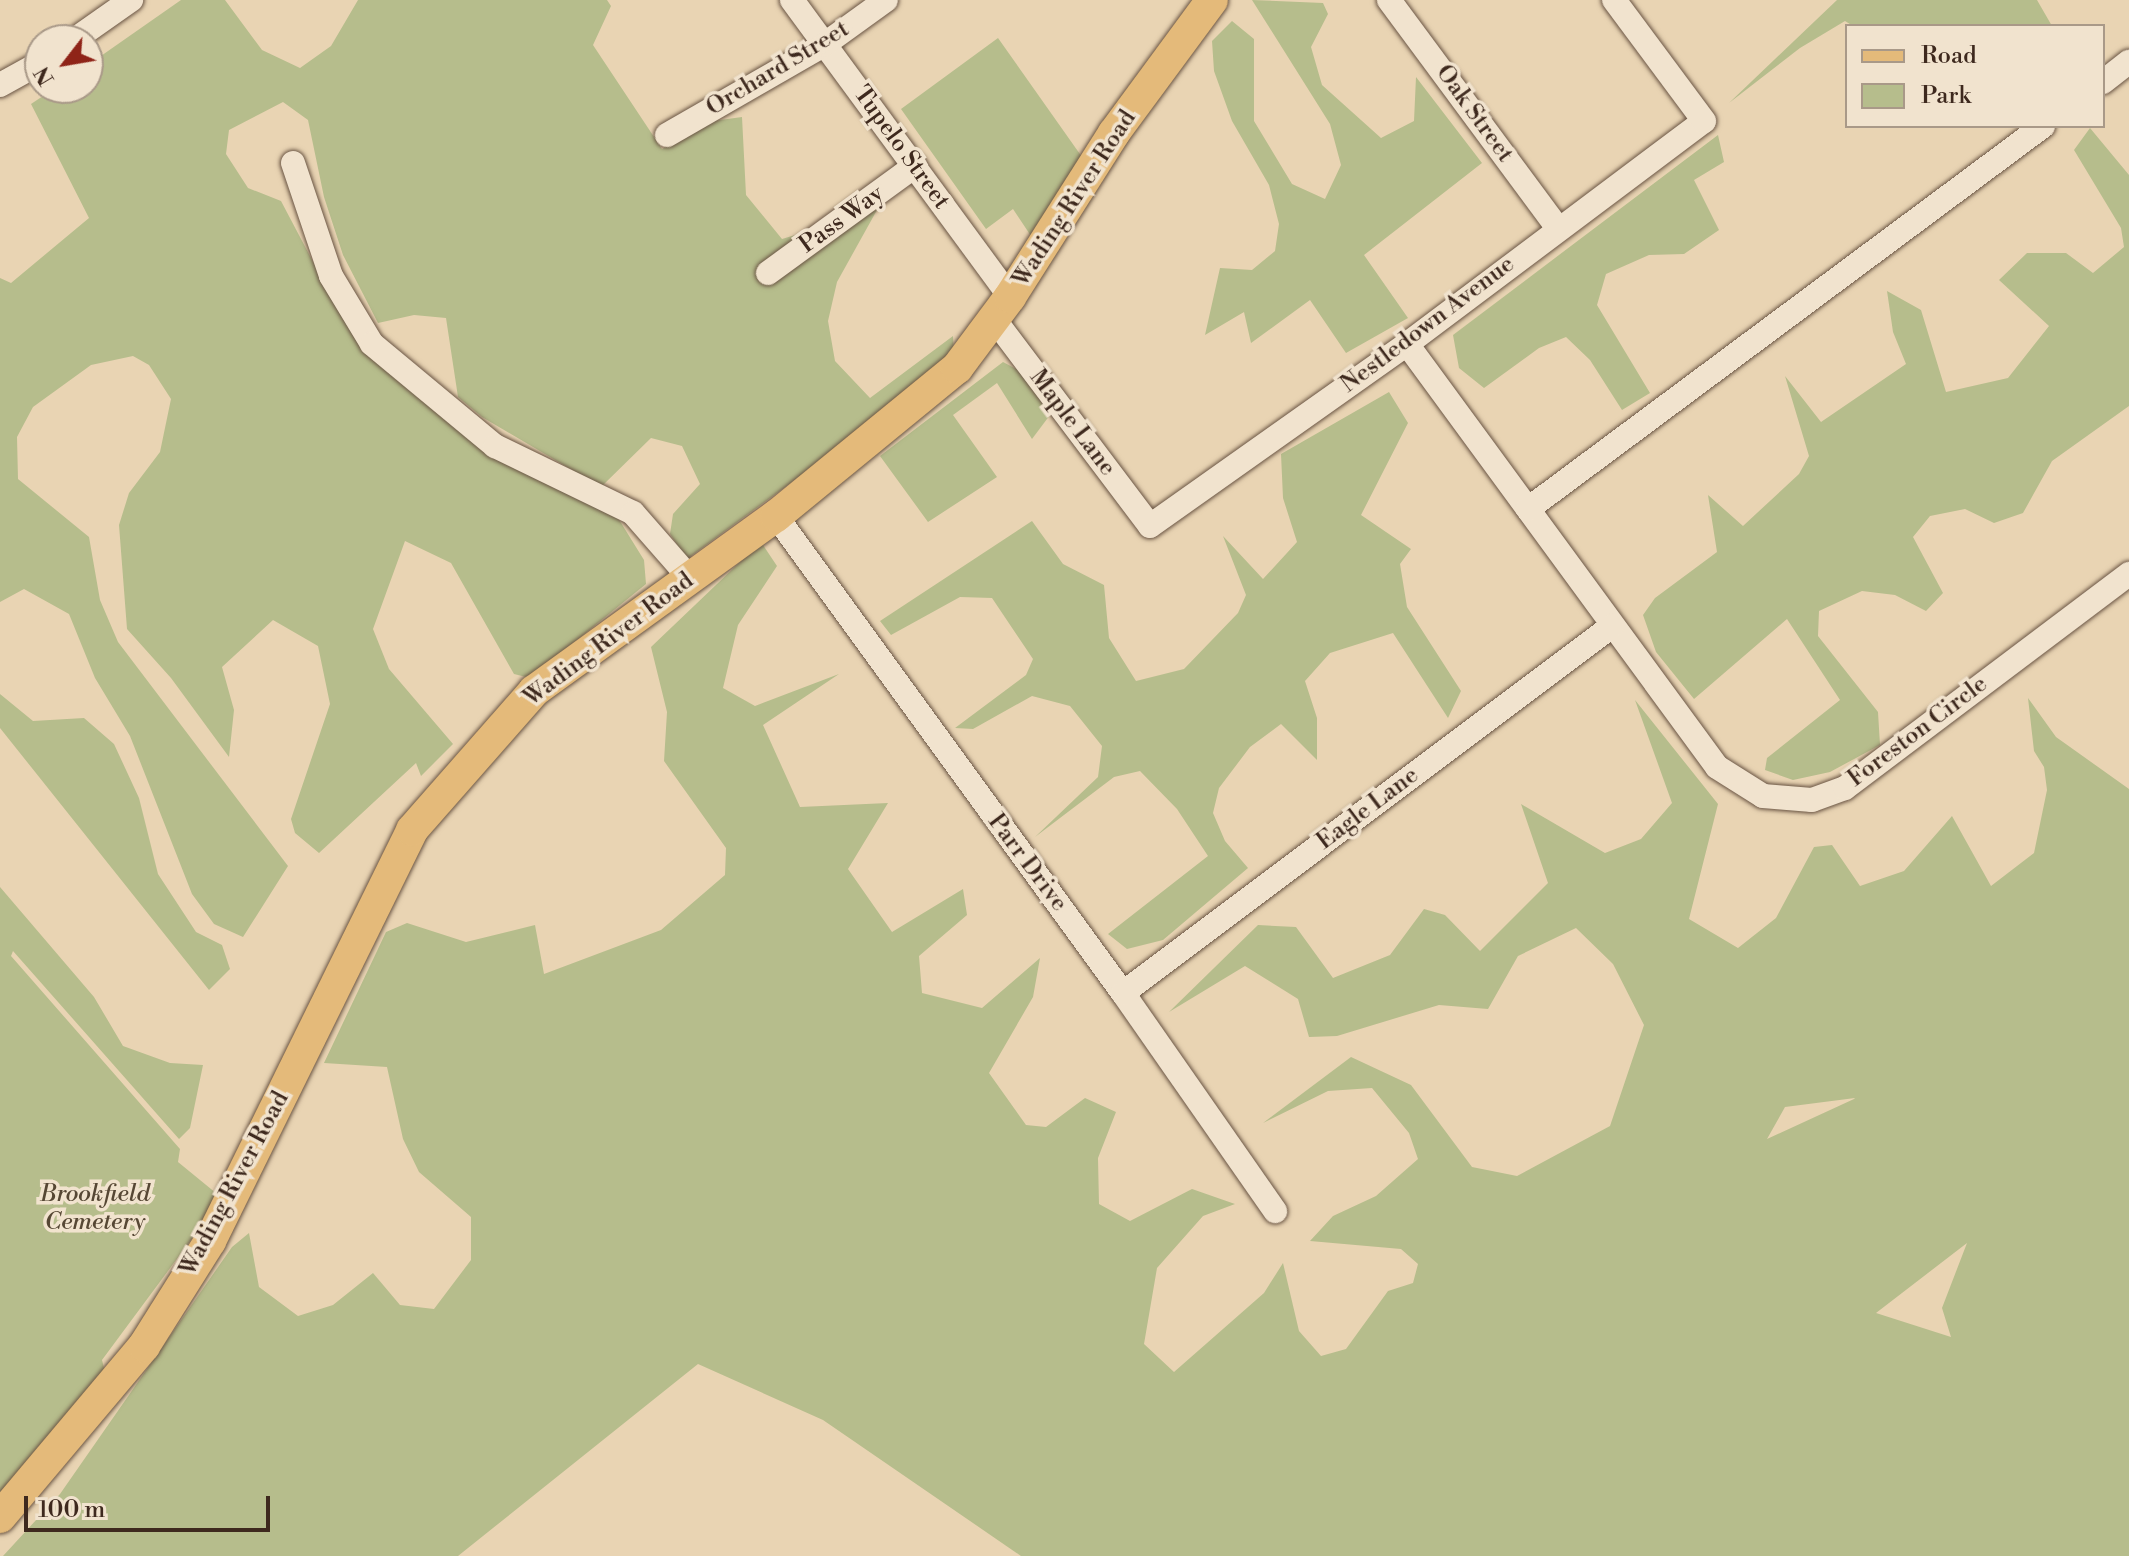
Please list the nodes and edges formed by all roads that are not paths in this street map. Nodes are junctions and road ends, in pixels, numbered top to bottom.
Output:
1 (131, 0) edge
2 (792, 0) edge
3 (886, 0) edge
4 (1212, 0) edge
5 (1389, 0) edge
6 (1614, 0) edge
7 (97, 24) edge
8 (825, 44) junction
9 (2129, 62) edge
10 (24, 72) edge
11 (2105, 80) edge
12 (0, 85) edge
13 (2040, 128) edge
14 (667, 135) dead end
15 (293, 163) dead end
16 (915, 166) junction
17 (1558, 228) junction
18 (768, 273) dead end
19 (1002, 308) junction
20 (1407, 344) junction
21 (1528, 509) junction
22 (776, 516) junction
23 (1150, 526) joint
24 (2129, 574) edge
25 (690, 578) junction
26 (1612, 626) junction
27 (1123, 993) junction
28 (1275, 1211) dead end
29 (0, 1517) edge

1 - 7 street
2 - 8 street, Tupelo Street
3 - 8 street, Orchard Street
4 - 19 main road, Wading River Road
5 - 17 street, Oak Street
6 - 17 street, Nestledown Avenue
8 - 14 street, Orchard Street
8 - 16 street, Tupelo Street
9 - 11 street
10 - 12 street
13 - 21 street
15 - 25 street
16 - 18 street, Pass Way
16 - 19 street, Tupelo Street
17 - 20 street, Nestledown Avenue
19 - 22 main road, Wading River Road
19 - 23 street, Maple Lane
20 - 21 street, Foreston Circle
20 - 23 street, Nestledown Avenue
21 - 26 street, Foreston Circle
22 - 25 main road, Wading River Road
22 - 27 street, Parr Drive
24 - 26 street, Foreston Circle
25 - 29 main road, Wading River Road
26 - 27 street, Eagle Lane
27 - 28 street, Parr Drive

